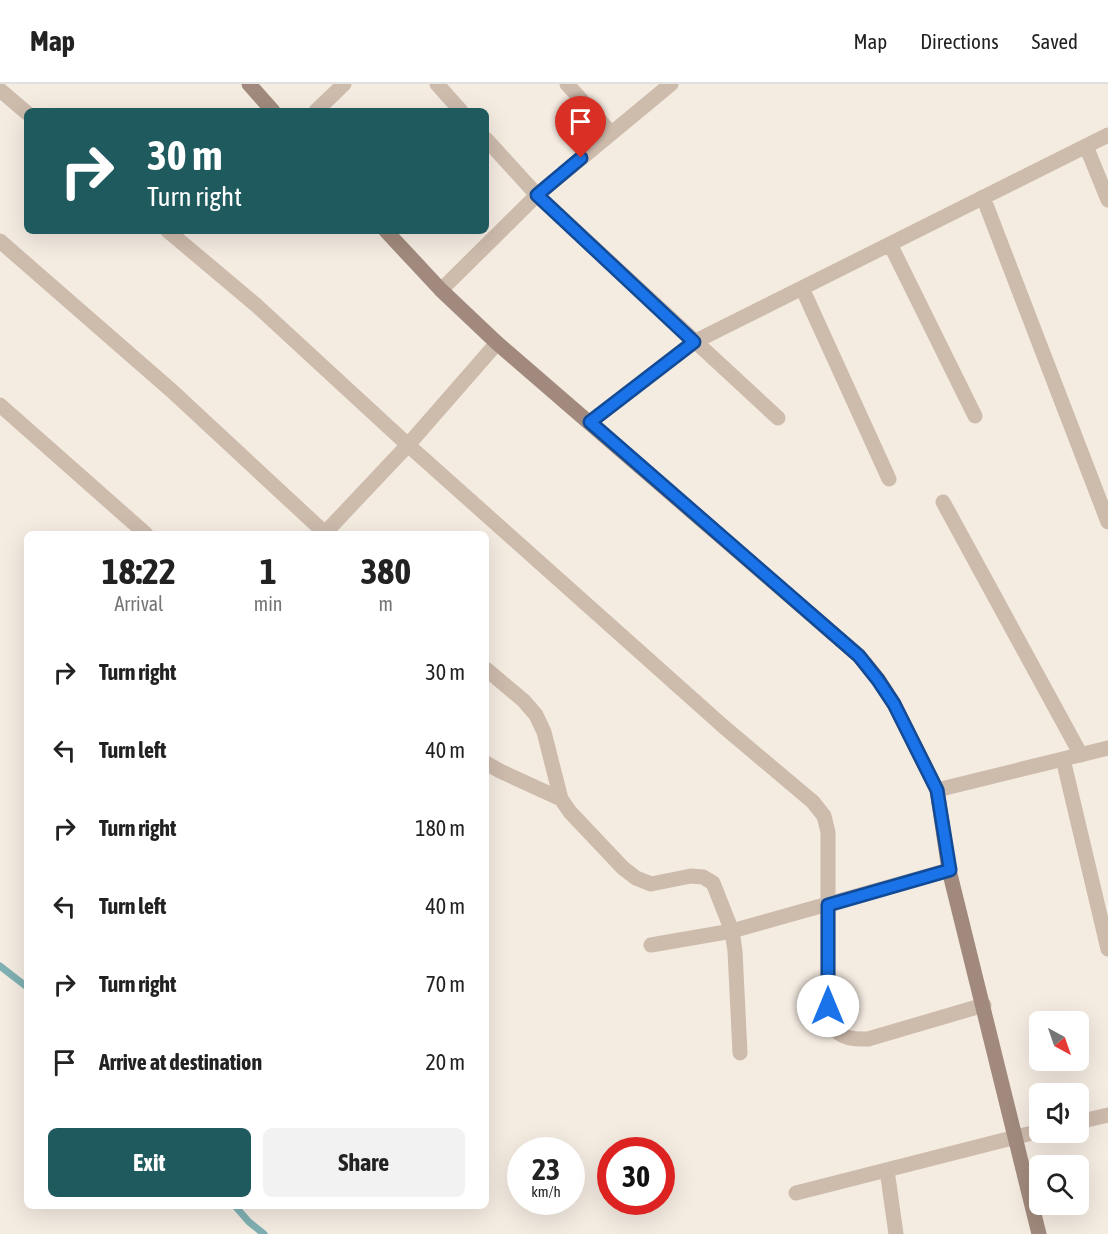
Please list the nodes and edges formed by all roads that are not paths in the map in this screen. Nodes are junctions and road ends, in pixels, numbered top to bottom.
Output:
1 (249, 84) edge
2 (344, 84) edge
3 (437, 84) edge
4 (567, 84) edge
5 (671, 84) edge
6 (0, 90) edge
7 (270, 108) edge
8 (319, 108) edge
9 (458, 108) edge
10 (24, 110) edge
11 (611, 133) junction
12 (1108, 135) edge
13 (489, 141) edge
14 (1086, 146) junction
15 (537, 195) junction
16 (983, 197) junction
17 (1108, 200) edge
18 (172, 234) edge
19 (389, 234) edge
20 (0, 241) edge
21 (890, 244) junction
22 (802, 288) junction
23 (441, 290) junction
24 (694, 342) junction
25 (497, 343) junction
26 (0, 405) edge
27 (975, 416) dead end
28 (778, 418) dead end
29 (590, 422) junction
30 (408, 444) junction
31 (889, 479) dead end
32 (943, 502) dead end
33 (1108, 522) edge
34 (143, 531) edge
35 (322, 531) edge
36 (328, 531) edge
37 (489, 672) edge
38 (1108, 748) edge
39 (1081, 755) junction
40 (1063, 759) junction
41 (489, 765) edge
42 (937, 790) junction
43 (561, 799) junction
44 (950, 870) junction
45 (828, 905) junction
46 (732, 932) junction
47 (651, 945) dead end
48 (1108, 949) edge
49 (984, 1005) junction
50 (740, 1053) dead end
51 (1108, 1115) edge
52 (1089, 1119) edge
53 (1029, 1134) edge
54 (1015, 1137) junction
55 (887, 1170) junction
56 (796, 1193) dead end
57 (896, 1234) edge
58 (1039, 1234) edge

1 - 7 street
2 - 8 street
3 - 9 street
4 - 11 street
5 - 11 street
6 - 10 street
11 - 15 street
12 - 14 street
13 - 15 street
14 - 16 street
14 - 17 street
15 - 23 street
15 - 24 street
16 - 21 street
16 - 33 street
18 - 30 street
19 - 23 street
20 - 35 street
21 - 22 street
21 - 27 street
22 - 24 street
22 - 31 street
23 - 25 street
24 - 28 street
24 - 29 street
25 - 29 street
25 - 30 street
26 - 34 street
29 - 42 street
30 - 36 street
30 - 45 street
32 - 39 street
37 - 43 street
38 - 39 street
39 - 40 street
40 - 42 street
40 - 48 street
41 - 43 street
42 - 44 street
43 - 46 street
44 - 45 street
44 - 49 street
45 - 46 street
45 - 49 street
46 - 47 street
46 - 50 street
49 - 54 street
51 - 52 street
53 - 54 street
54 - 55 street
54 - 58 street
55 - 56 street
55 - 57 street

